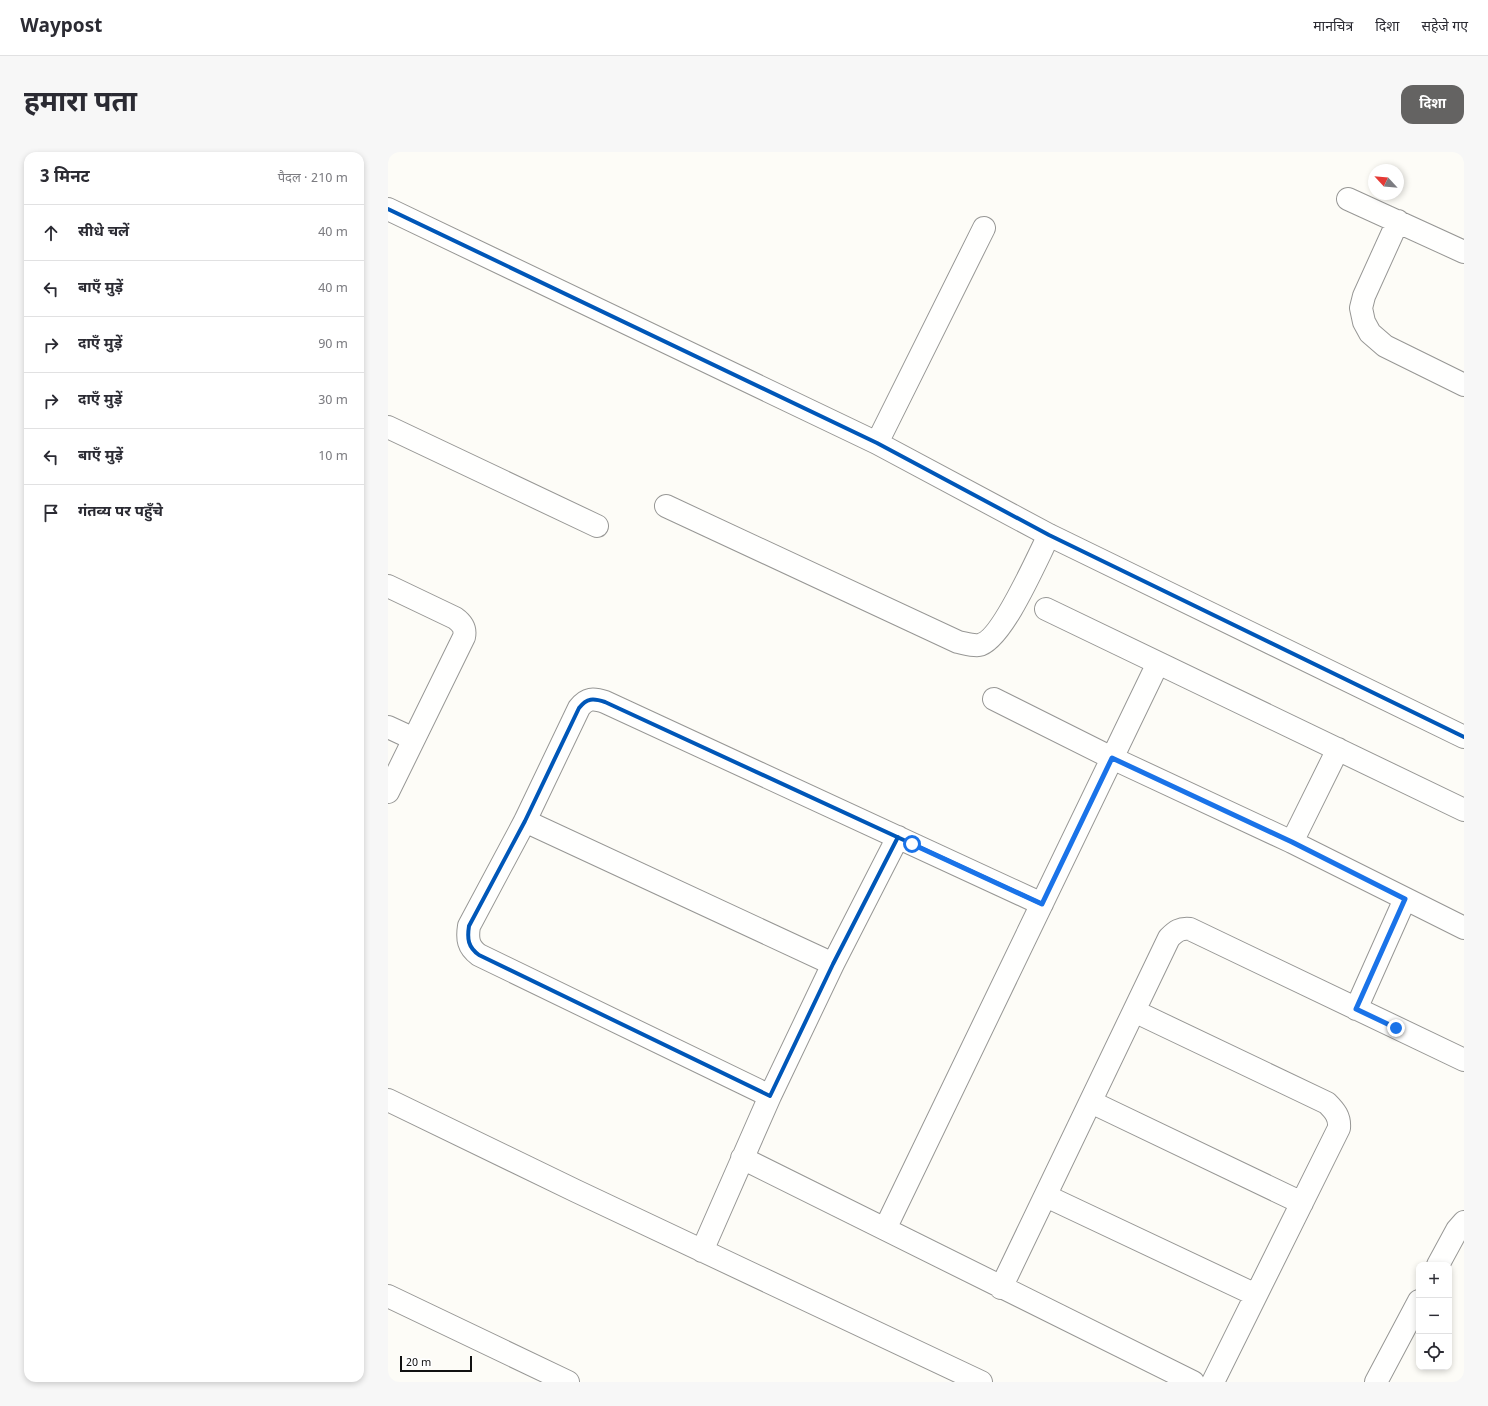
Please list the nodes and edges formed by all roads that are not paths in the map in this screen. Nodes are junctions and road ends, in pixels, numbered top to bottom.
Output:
1 (1348, 199) dead end
2 (388, 209) edge
3 (1398, 221) junction
4 (984, 228) dead end
5 (1464, 252) edge
6 (1464, 385) edge
7 (388, 427) edge
8 (877, 443) junction
9 (666, 506) dead end
10 (597, 526) dead end
11 (1049, 535) junction
12 (388, 586) edge
13 (1046, 609) dead end
14 (1158, 663) junction
15 (994, 699) dead end
16 (388, 727) edge
17 (1464, 736) edge
18 (414, 739) junction
19 (1338, 749) junction
20 (1112, 758) junction
21 (388, 792) edge
22 (1464, 810) edge
23 (525, 821) junction
24 (898, 837) junction
25 (1292, 842) junction
26 (1405, 899) junction
27 (1042, 904) junction
28 (1464, 928) edge
29 (833, 964) junction
30 (1356, 1009) junction
31 (1134, 1011) junction
32 (1464, 1060) edge
33 (770, 1096) junction
34 (1091, 1102) junction
35 (390, 1106) edge
36 (742, 1158) junction
37 (1046, 1196) junction
38 (1302, 1203) junction
39 (1464, 1222) edge
40 (885, 1229) junction
41 (702, 1251) junction
42 (1440, 1262) edge
43 (1001, 1288) junction
44 (388, 1296) edge
45 (1256, 1296) junction
46 (1416, 1307) edge
47 (568, 1382) edge
48 (981, 1382) edge
49 (1193, 1382) edge
50 (1213, 1382) edge
51 (1376, 1382) edge

1 - 3 street
2 - 8 street
3 - 5 street
3 - 6 street
4 - 8 street
7 - 10 street
8 - 11 street
9 - 11 street
11 - 17 street
12 - 18 street
13 - 14 street
14 - 19 street
14 - 20 street
15 - 20 street
16 - 18 street
18 - 21 street
19 - 22 street
19 - 25 street
20 - 25 street
20 - 27 street
23 - 24 street
23 - 29 street
23 - 33 street
24 - 27 street
24 - 29 street
25 - 26 street
26 - 28 street
26 - 30 street
27 - 40 street
29 - 33 street
30 - 31 street
30 - 32 street
31 - 34 street
31 - 38 street
33 - 36 street
34 - 37 street
34 - 38 street
35 - 41 street
36 - 40 street
36 - 41 street
37 - 43 street
37 - 45 street
38 - 45 street
39 - 42 street
40 - 43 street
41 - 48 street
43 - 49 street
44 - 47 street
45 - 50 street
46 - 51 street

